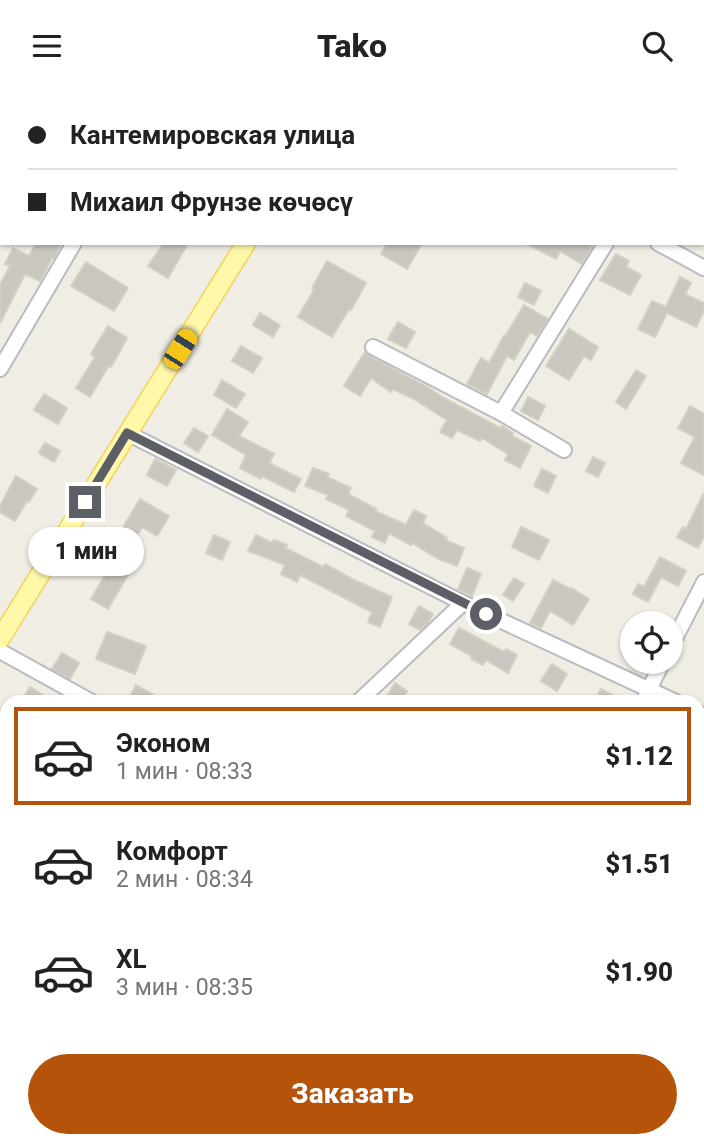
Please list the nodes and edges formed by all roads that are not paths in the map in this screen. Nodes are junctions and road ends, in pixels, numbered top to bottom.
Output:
1 (73, 245) edge
2 (245, 245) edge
3 (605, 245) edge
4 (662, 245) edge
5 (704, 268) edge
6 (373, 347) dead end
7 (5, 351) edge
8 (0, 369) edge
9 (501, 413) junction
10 (127, 433) junction
11 (564, 450) dead end
12 (704, 582) edge
13 (463, 603) junction
14 (683, 622) edge
15 (0, 639) edge
16 (0, 651) edge
17 (656, 674) edge
18 (79, 695) edge
19 (365, 695) edge
20 (646, 695) edge

1 - 7 street
2 - 10 main road
3 - 9 street
4 - 5 street
6 - 9 street
7 - 8 street
9 - 11 street
10 - 13 street
10 - 15 main road
12 - 14 street
13 - 19 street
13 - 20 street
16 - 18 street
17 - 20 street

